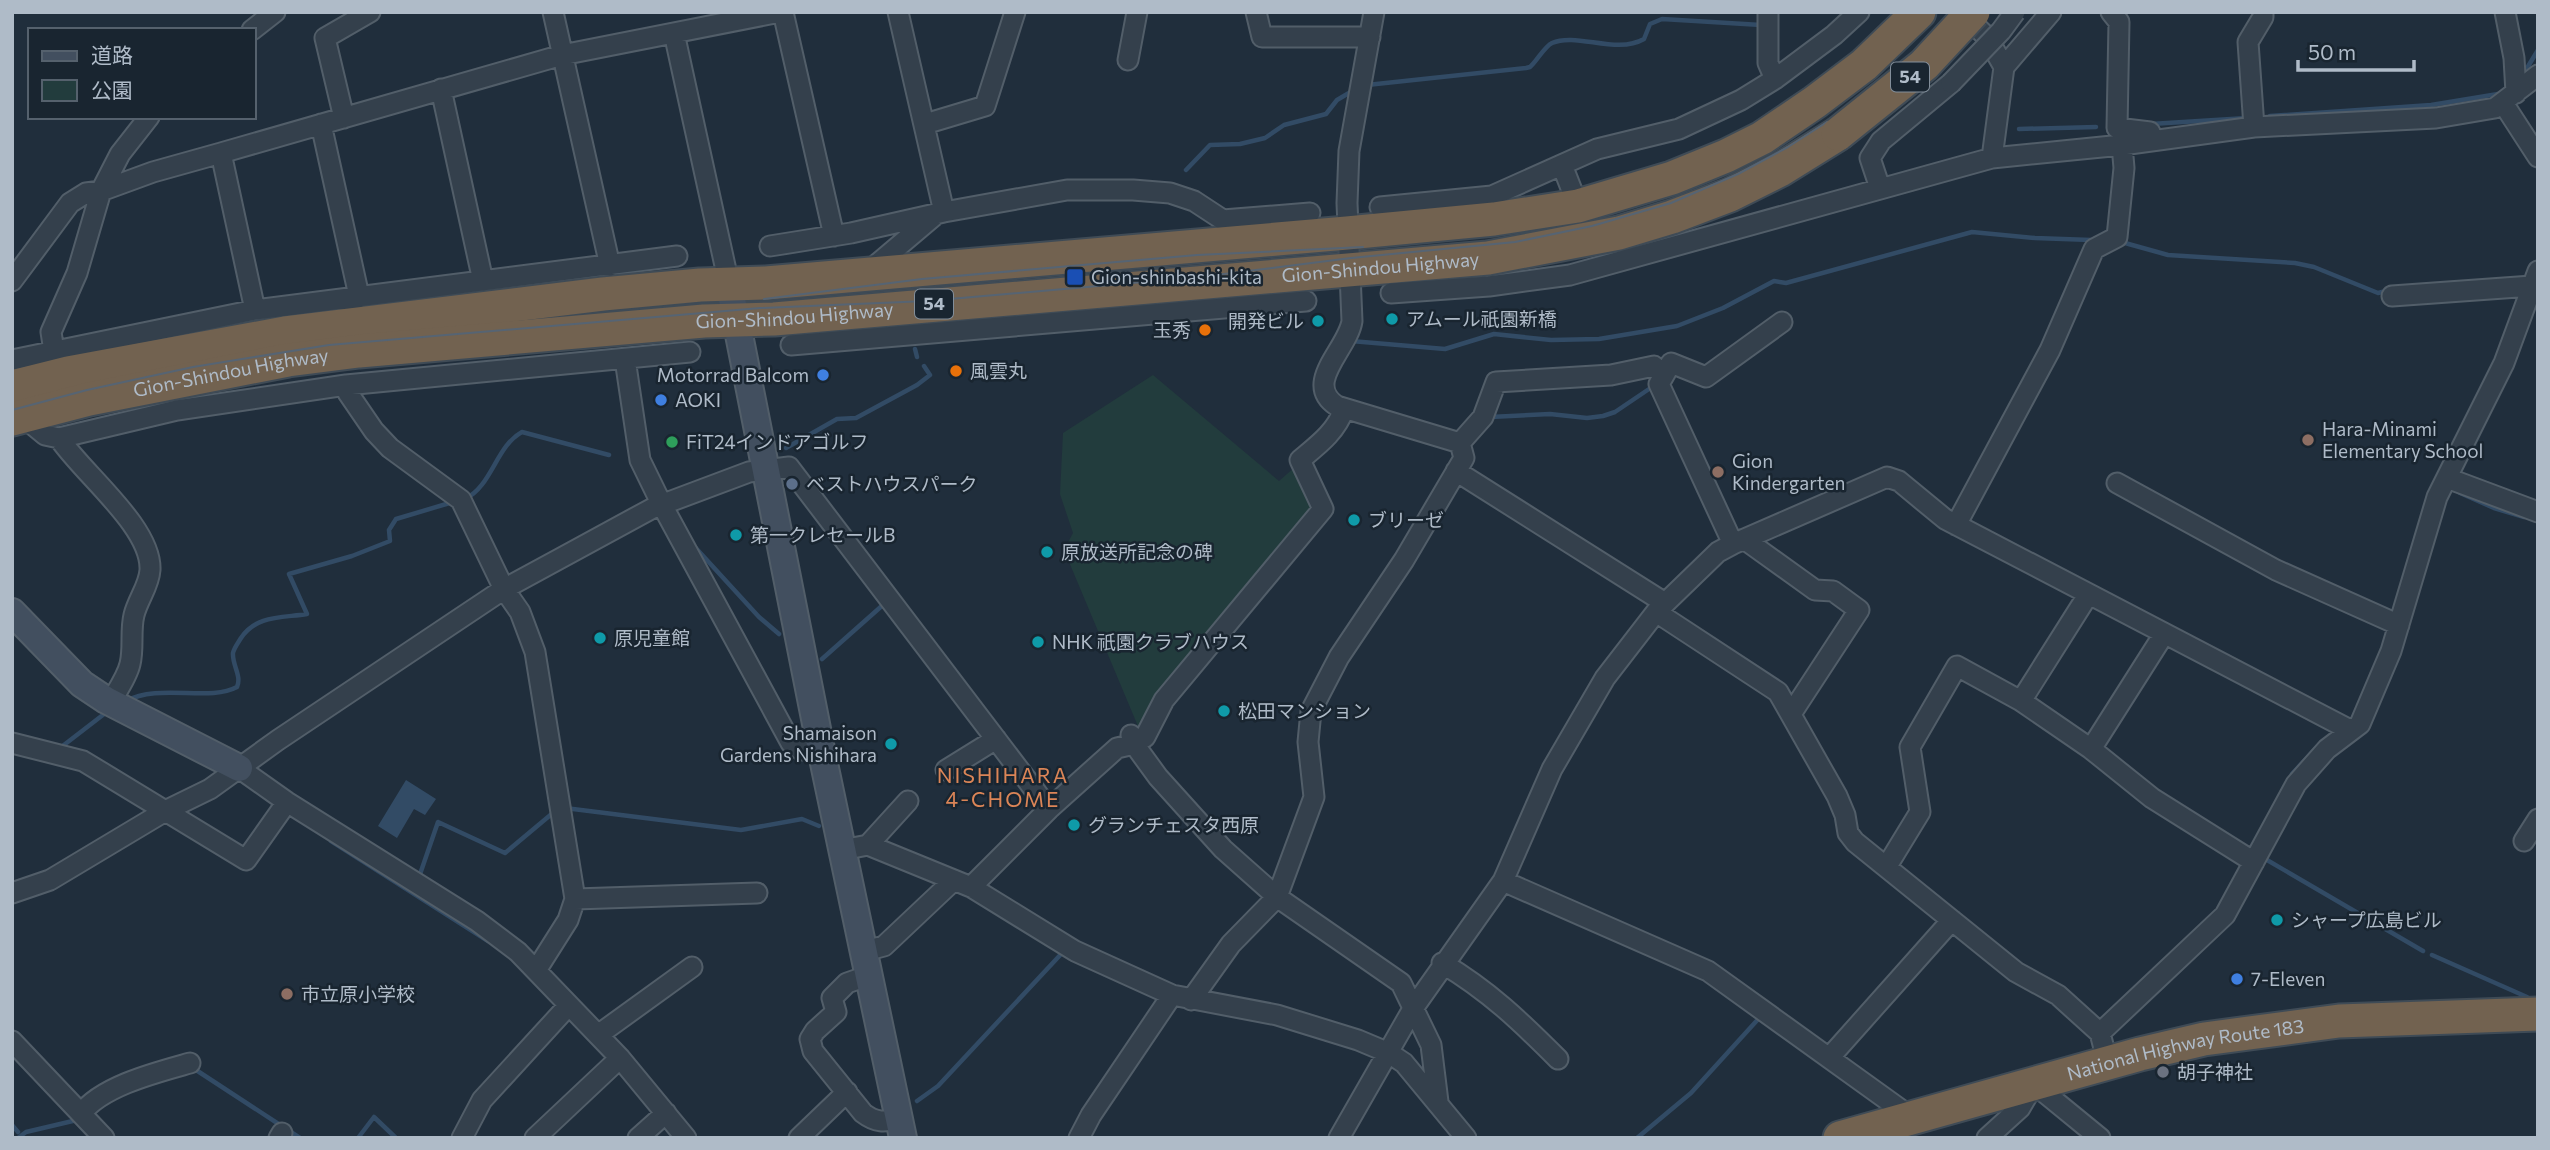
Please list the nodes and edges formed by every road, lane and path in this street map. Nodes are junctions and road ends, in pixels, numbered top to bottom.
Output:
1 (275, 12) edge
2 (370, 12) edge
3 (553, 12) edge
4 (782, 12) edge
5 (898, 12) edge
6 (1014, 12) edge
7 (1136, 12) edge
8 (1256, 12) edge
9 (1374, 12) edge
10 (1768, 12) edge
11 (1859, 12) edge
12 (1919, 12) edge
13 (1961, 12) edge
14 (1973, 12) edge
15 (2015, 12) edge
16 (2051, 12) edge
17 (2111, 12) edge
18 (2263, 12) edge
19 (2505, 12) edge
20 (255, 28) edge
21 (674, 33) junction
22 (1370, 37) junction
23 (562, 55) junction
24 (1128, 60) dead end
25 (2004, 67) junction
26 (2538, 75) edge
27 (1775, 79) junction
28 (440, 89) junction
29 (2509, 98) junction
30 (344, 118) junction
31 (147, 119) edge
32 (321, 124) junction
33 (925, 124) junction
34 (2254, 127) junction
35 (2161, 139) junction
36 (2122, 145) junction
37 (221, 153) junction
38 (2538, 157) edge
39 (1992, 158) junction
40 (1562, 164) junction
41 (1880, 188) junction
42 (101, 191) junction
43 (1578, 206) junction
44 (1380, 207) dead end
45 (941, 212) junction
46 (1310, 213) dead end
47 (1233, 230) junction
48 (1348, 233) junction
49 (834, 236) junction
50 (770, 246) dead end
51 (677, 256) dead end
52 (1488, 258) junction
53 (1351, 269) junction
54 (578, 270) junction
55 (866, 274) junction
56 (1245, 278) junction
57 (2535, 279) edge
58 (607, 280) junction
59 (12, 281) edge
60 (483, 281) junction
61 (1527, 282) junction
62 (729, 284) junction
63 (1391, 293) dead end
64 (359, 296) junction
65 (2392, 296) dead end
66 (1306, 301) dead end
67 (890, 308) junction
68 (1218, 308) junction
69 (255, 310) junction
70 (736, 320) junction
71 (1782, 322) dead end
72 (330, 328) junction
73 (917, 334) junction
74 (619, 344) junction
75 (791, 345) dead end
76 (54, 351) junction
77 (359, 351) junction
78 (690, 352) dead end
79 (12, 360) edge
80 (591, 361) junction
81 (1663, 374) junction
82 (346, 385) junction
83 (324, 388) junction
84 (16, 408) edge
85 (1344, 409) junction
86 (59, 438) junction
87 (1460, 443) junction
88 (766, 471) junction
89 (1456, 471) junction
90 (2447, 478) junction
91 (2117, 483) dead end
92 (662, 505) junction
93 (2538, 512) edge
94 (1956, 525) junction
95 (1738, 541) junction
96 (504, 589) junction
97 (2088, 595) junction
98 (1661, 607) junction
99 (12, 612) edge
100 (2399, 625) junction
101 (2164, 634) junction
102 (2021, 701) junction
103 (110, 702) junction
104 (1791, 714) junction
105 (2350, 730) junction
106 (996, 739) junction
107 (1132, 739) junction
108 (12, 743) edge
109 (821, 749) junction
110 (2091, 749) junction
111 (239, 768) junction
112 (946, 770) dead end
113 (908, 801) dead end
114 (286, 802) junction
115 (1049, 808) junction
116 (167, 810) junction
117 (2538, 819) edge
118 (2524, 841) dead end
119 (868, 845) junction
120 (842, 850) junction
121 (2254, 862) junction
122 (1887, 866) junction
123 (1503, 881) junction
124 (963, 883) junction
125 (12, 892) edge
126 (757, 893) dead end
127 (1276, 897) junction
128 (575, 899) junction
129 (1952, 920) junction
130 (868, 963) junction
131 (1442, 964) junction
132 (692, 967) dead end
133 (537, 969) junction
134 (1172, 995) junction
135 (1191, 1000) junction
136 (569, 1005) junction
137 (1414, 1007) junction
138 (2538, 1014) edge
139 (598, 1035) junction
140 (12, 1041) edge
141 (2104, 1049) junction
142 (1389, 1053) junction
143 (621, 1058) junction
144 (1829, 1058) junction
145 (1558, 1059) dead end
146 (190, 1063) dead end
147 (2034, 1084) junction
148 (847, 1093) junction
149 (1438, 1102) junction
150 (666, 1113) junction
151 (81, 1114) junction
152 (1911, 1117) junction
153 (902, 1128) edge
154 (104, 1138) edge
155 (463, 1138) edge
156 (535, 1138) edge
157 (638, 1138) edge
158 (686, 1138) edge
159 (799, 1138) edge
160 (1079, 1138) edge
161 (1339, 1138) edge
162 (1466, 1138) edge
163 (1840, 1138) edge
164 (1987, 1138) edge
165 (2100, 1138) edge

1 - 20 street
2 - 30 street
3 - 23 street
4 - 21 street
4 - 49 street
5 - 33 street
6 - 33 street
7 - 24 street
8 - 22 street
9 - 22 street
10 - 27 street
11 - 27 street
12 - 43 highway, Gion-Shindou Highway / 54
13 - 25 street
14 - 52 highway, Gion-Shindou Highway / 54, bridge
15 - 41 street, bridge
16 - 25 street
17 - 35 street
18 - 34 street
19 - 29 street
21 - 23 street
21 - 62 street
22 - 48 street
23 - 28 street
23 - 58 street
25 - 39 street
26 - 29 street
27 - 40 street
28 - 30 street
28 - 60 street
29 - 34 street
29 - 38 street
30 - 32 street
31 - 42 street
32 - 37 street
32 - 64 street
33 - 45 street
34 - 35 street
35 - 36 street
36 - 39 street
36 - 94 street
37 - 42 street
37 - 69 street
39 - 41 street
40 - 43 street
40 - 44 street
41 - 61 street
42 - 59 street
42 - 76 street
43 - 48 highway, Gion-Shindou Highway / 54
45 - 47 street
45 - 49 street
45 - 55 street
46 - 47 street
47 - 48 highway, Gion-Shindou Highway / 54
47 - 55 highway, Gion-Shindou Highway / 54
48 - 53 street
49 - 50 street
51 - 58 street
52 - 53 highway, Gion-Shindou Highway / 54
52 - 61 street
53 - 56 highway, Gion-Shindou Highway / 54
53 - 85 street
54 - 58 street
54 - 58 street
54 - 60 street
55 - 62 highway, Gion-Shindou Highway / 54
56 - 67 highway, Gion-Shindou Highway / 54
56 - 68 street
57 - 65 street
57 - 90 street
58 - 62 highway, Gion-Shindou Highway / 54
58 - 72 highway, Gion-Shindou Highway / 54
60 - 64 street
61 - 63 street
62 - 70 street
64 - 69 street
64 - 72 street
66 - 68 street
67 - 70 highway, Gion-Shindou Highway / 54
67 - 73 street
68 - 73 street
69 - 76 street
70 - 74 highway, Gion-Shindou Highway / 54
70 - 88 street
71 - 81 street
72 - 84 highway, Gion-Shindou Highway / 54
73 - 75 street
74 - 77 highway, Gion-Shindou Highway / 54
74 - 78 street
74 - 80 street
74 - 80 street
74 - 92 street
76 - 79 street
77 - 83 street
77 - 84 highway, Gion-Shindou Highway / 54
80 - 82 street
81 - 87 street
81 - 95 street
82 - 83 street
82 - 96 street
83 - 86 street
84 - 86 street
85 - 87 street
85 - 107 street
86 - 103 street
87 - 89 street
88 - 92 street
88 - 106 street
88 - 109 street
89 - 98 street
89 - 127 street
90 - 93 street
90 - 100 street
91 - 100 street
92 - 96 street
92 - 109 street
94 - 95 street
94 - 97 street
95 - 98 street
95 - 104 street
96 - 111 street
96 - 128 street
97 - 101 street
97 - 102 street
98 - 104 street
98 - 123 street
99 - 103 street
100 - 105 street
101 - 105 street
101 - 110 street
102 - 110 street
102 - 122 street
103 - 111 street
104 - 122 street
105 - 121 street
106 - 112 street
106 - 115 street
107 - 115 street
107 - 127 street
108 - 116 street
109 - 120 street
110 - 121 street
111 - 114 street
111 - 116 street
113 - 119 street
114 - 116 street
114 - 133 street
115 - 124 street
116 - 125 street
117 - 118 street
119 - 120 street
119 - 124 street
120 - 130 street
121 - 141 street
122 - 129 street
123 - 131 street
123 - 144 street
124 - 130 street
124 - 134 street
126 - 128 street
127 - 135 street
127 - 137 street
128 - 133 street
129 - 141 street
129 - 144 street
130 - 148 street
130 - 153 street
131 - 137 street
131 - 145 street
132 - 139 street
133 - 136 street
134 - 135 street
134 - 160 street
135 - 142 street
136 - 139 street
136 - 155 street
137 - 142 street
137 - 149 street
138 - 141 highway, National Highway Route 183
139 - 143 street
140 - 151 street
141 - 147 highway, National Highway Route 183
142 - 149 street
142 - 161 street
143 - 150 street
143 - 156 street
144 - 152 street
146 - 151 street
147 - 152 highway, National Highway Route 183
147 - 164 street
147 - 165 street
148 - 153 street
148 - 159 street
149 - 162 street
150 - 157 street
150 - 158 street
151 - 154 street
152 - 163 highway, National Highway Route 183

